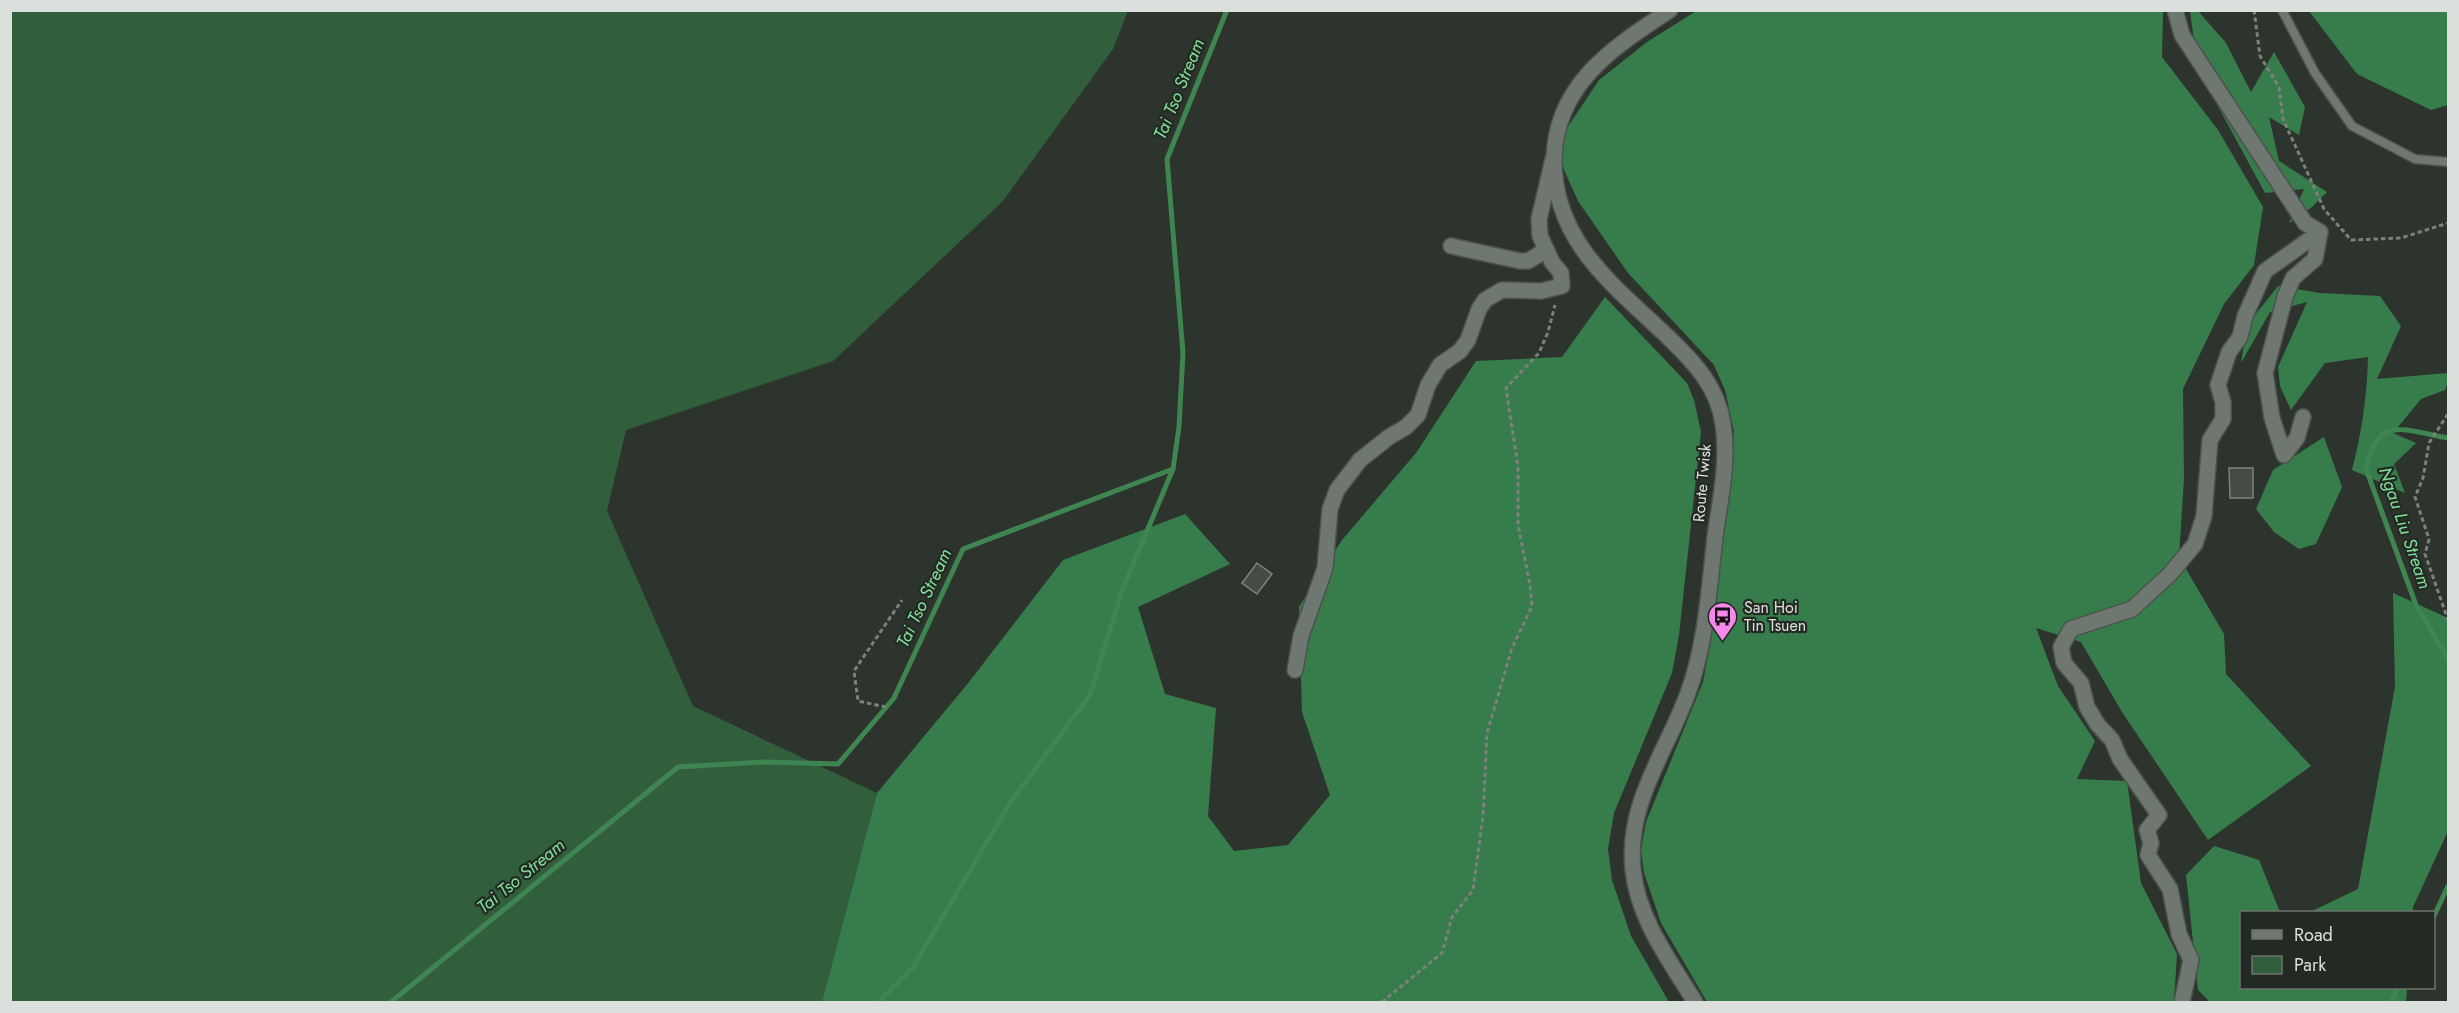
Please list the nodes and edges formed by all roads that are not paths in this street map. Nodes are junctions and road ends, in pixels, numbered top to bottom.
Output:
1 (1670, 10) edge
2 (2175, 10) edge
3 (2282, 10) edge
4 (1554, 153) junction
5 (2448, 162) edge
6 (2320, 232) junction
7 (1450, 246) dead end
8 (1546, 250) junction
9 (2303, 417) dead end
10 (1295, 670) dead end
11 (1695, 1002) edge
12 (2182, 1002) edge

1 - 4 street, Route Twisk
2 - 6 street
3 - 5 lane
4 - 8 street
4 - 11 street, Route Twisk
6 - 9 street
6 - 12 street
7 - 8 street
8 - 10 street

